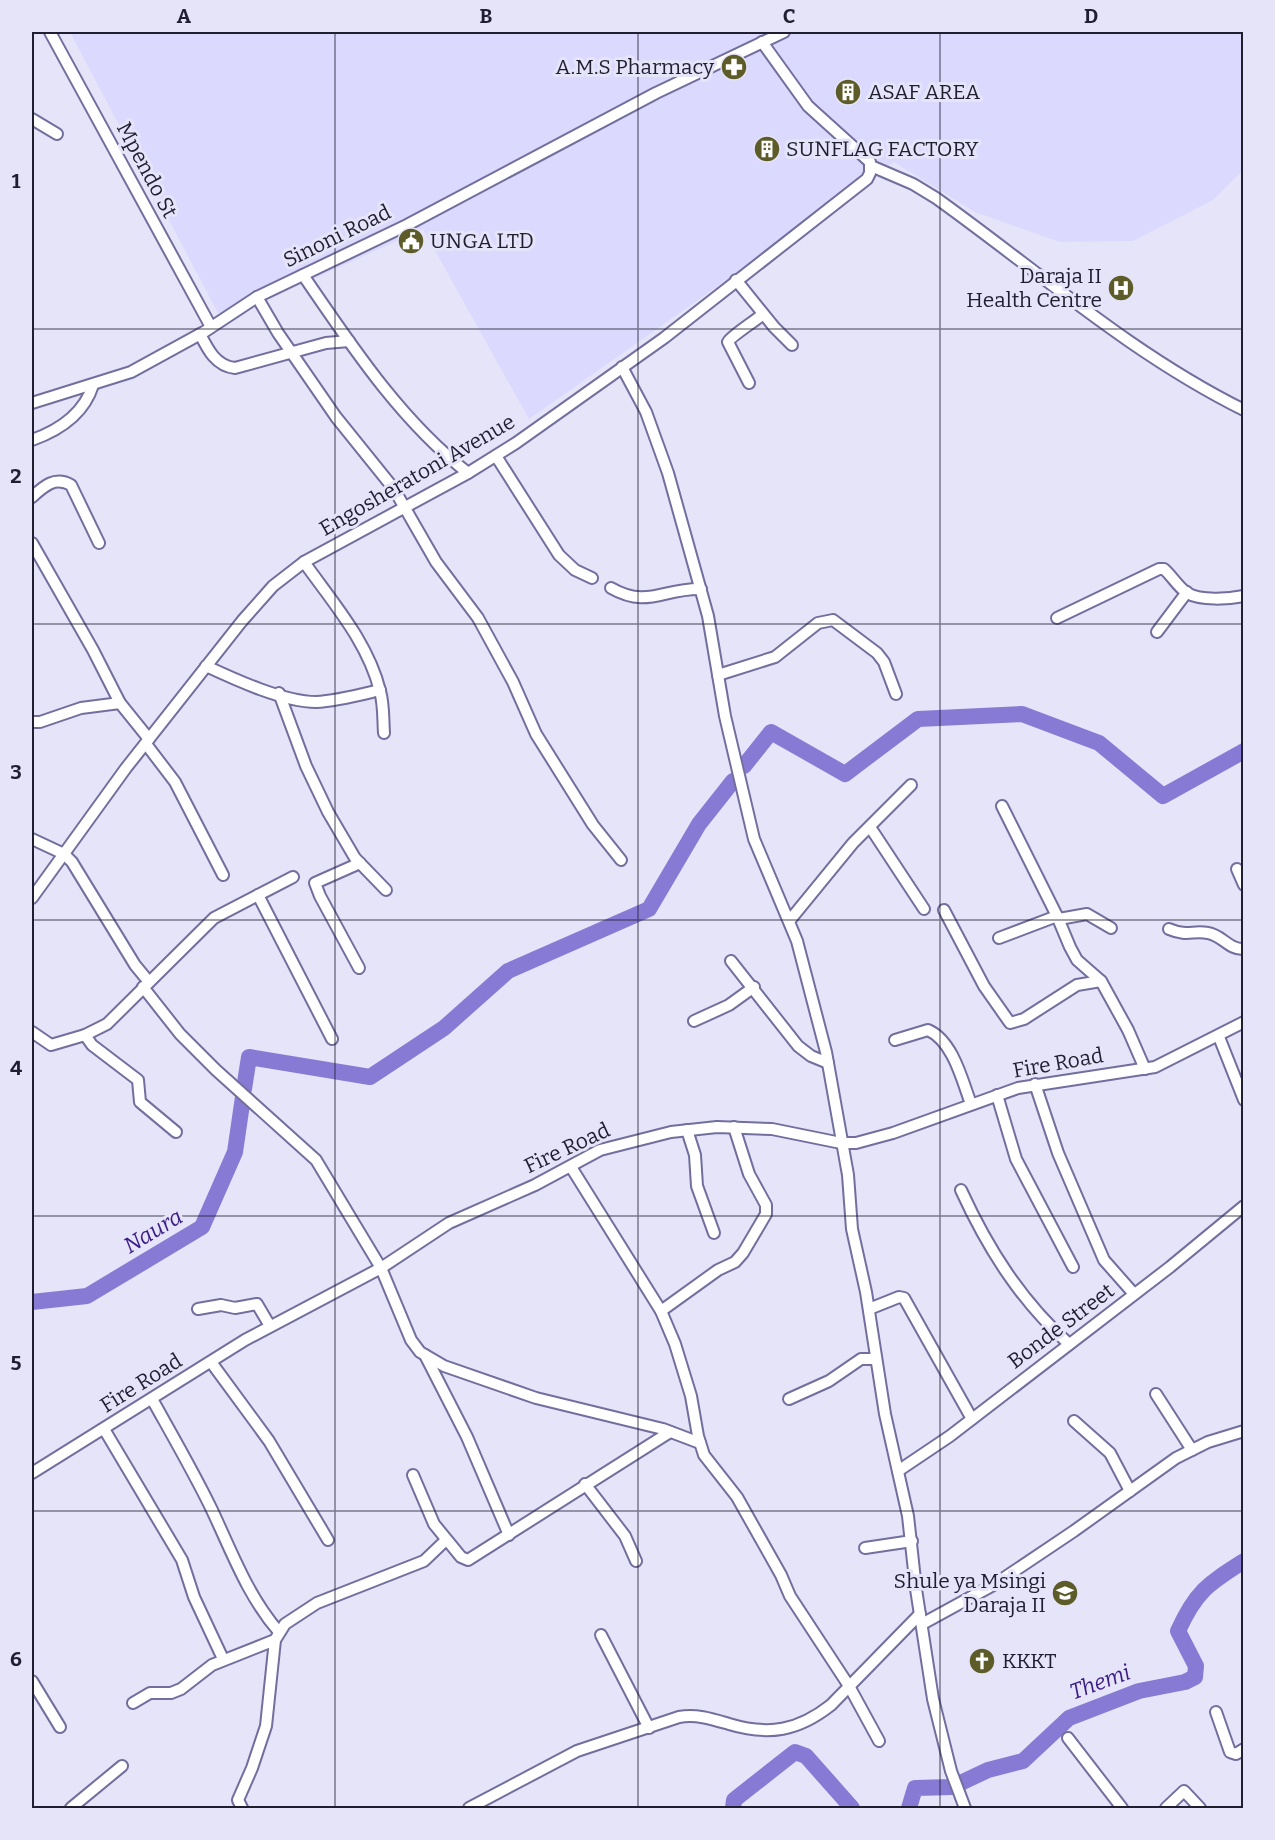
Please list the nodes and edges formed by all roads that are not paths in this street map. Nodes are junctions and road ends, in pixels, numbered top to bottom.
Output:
1 (50, 32) edge
2 (784, 32) edge
3 (762, 42) junction
4 (32, 120) edge
5 (57, 134) dead end
6 (871, 166) junction
7 (303, 275) junction
8 (736, 280) junction
9 (257, 297) junction
10 (763, 314) junction
11 (210, 327) junction
12 (200, 333) junction
13 (349, 341) junction
14 (792, 345) dead end
15 (292, 354) junction
16 (622, 367) junction
17 (749, 383) dead end
18 (93, 385) junction
19 (32, 403) edge
20 (1244, 410) edge
21 (32, 440) edge
22 (496, 456) junction
23 (468, 473) junction
24 (32, 497) edge
25 (405, 508) junction
26 (32, 543) edge
27 (99, 543) dead end
28 (304, 562) junction
29 (592, 578) dead end
30 (611, 588) dead end
31 (701, 589) junction
32 (1187, 592) junction
33 (1244, 596) edge
34 (1058, 618) dead end
35 (1157, 632) dead end
36 (207, 666) junction
37 (718, 675) junction
38 (380, 690) junction
39 (279, 693) junction
40 (896, 694) dead end
41 (120, 703) junction
42 (32, 722) edge
43 (384, 733) dead end
44 (147, 741) junction
45 (911, 785) dead end
46 (1002, 806) dead end
47 (870, 827) junction
48 (32, 839) edge
49 (64, 854) junction
50 (621, 860) dead end
51 (360, 862) junction
52 (1237, 868) dead end
53 (223, 875) dead end
54 (293, 877) dead end
55 (1244, 885) edge
56 (386, 890) dead end
57 (258, 895) junction
58 (32, 898) edge
59 (924, 909) dead end
60 (944, 910) dead end
61 (1058, 918) junction
62 (790, 920) junction
63 (1111, 928) dead end
64 (1169, 929) dead end
65 (999, 938) dead end
66 (1244, 949) edge
67 (731, 961) dead end
68 (359, 968) dead end
69 (1101, 981) junction
70 (146, 984) junction
71 (754, 987) junction
72 (694, 1021) dead end
73 (1244, 1022) edge
74 (32, 1032) edge
75 (84, 1035) junction
76 (1219, 1037) junction
77 (332, 1039) dead end
78 (895, 1040) dead end
79 (828, 1062) junction
80 (1145, 1069) junction
81 (1035, 1084) junction
82 (998, 1095) junction
83 (1244, 1100) edge
84 (971, 1104) junction
85 (734, 1127) junction
86 (687, 1130) junction
87 (176, 1132) dead end
88 (841, 1143) junction
89 (570, 1167) junction
90 (961, 1190) dead end
91 (1244, 1206) edge
92 (714, 1233) dead end
93 (1073, 1267) dead end
94 (381, 1268) junction
95 (1134, 1294) junction
96 (869, 1309) junction
97 (198, 1310) dead end
98 (661, 1311) junction
99 (270, 1326) junction
100 (1069, 1344) junction
101 (424, 1355) junction
102 (876, 1359) junction
103 (211, 1362) junction
104 (1156, 1394) dead end
105 (152, 1399) junction
106 (789, 1399) dead end
107 (972, 1419) junction
108 (1074, 1421) dead end
109 (104, 1429) junction
110 (1244, 1431) edge
111 (670, 1432) junction
112 (700, 1443) junction
113 (1192, 1450) junction
114 (898, 1471) junction
115 (32, 1473) edge
116 (412, 1475) dead end
117 (585, 1484) junction
118 (1130, 1491) junction
119 (509, 1535) junction
120 (328, 1540) dead end
121 (446, 1540) junction
122 (912, 1541) junction
123 (865, 1548) dead end
124 (636, 1561) dead end
125 (921, 1619) junction
126 (601, 1635) dead end
127 (277, 1636) junction
128 (223, 1659) junction
129 (32, 1681) edge
130 (849, 1686) junction
131 (133, 1703) dead end
132 (1216, 1712) dead end
133 (60, 1727) dead end
134 (649, 1728) junction
135 (1068, 1738) dead end
136 (879, 1741) dead end
137 (1244, 1749) edge
138 (122, 1766) dead end
139 (71, 1809) edge
140 (242, 1809) edge
141 (469, 1809) edge
142 (965, 1809) edge
143 (1122, 1809) edge
144 (1166, 1809) edge
145 (1200, 1809) edge

1 - 11 street, Mpendo St
2 - 3 street, Sinoni Road
3 - 6 street
3 - 7 street, Sinoni Road
4 - 5 street
6 - 8 street, Engosheratoni Avenue
6 - 20 street
7 - 9 street, Sinoni Road
7 - 13 street
8 - 10 street
8 - 16 street, Engosheratoni Avenue
9 - 11 street, Sinoni Road
9 - 15 street
10 - 14 street
10 - 17 street
11 - 12 street, Sinoni Road
12 - 15 street
12 - 18 street, Sinoni Road
13 - 15 street
13 - 23 street
15 - 25 street
16 - 22 street, Engosheratoni Avenue
16 - 31 street
18 - 19 street, Sinoni Road
18 - 21 street
22 - 23 street, Engosheratoni Avenue
22 - 29 street
23 - 25 street, Engosheratoni Avenue
24 - 27 street
25 - 28 street, Engosheratoni Avenue
25 - 50 street
26 - 41 street
28 - 36 street, Engosheratoni Avenue
28 - 38 street
30 - 31 street
31 - 37 street
32 - 33 street
32 - 34 street
32 - 35 street
36 - 39 street
36 - 44 street, Engosheratoni Avenue
37 - 40 street
37 - 62 street
38 - 39 street
38 - 43 street
39 - 51 street
41 - 42 street
41 - 44 street
44 - 49 street, Engosheratoni Avenue
44 - 53 street
45 - 47 street
46 - 61 street
47 - 59 street
47 - 62 street
48 - 49 street
49 - 58 street, Engosheratoni Avenue
49 - 70 street
51 - 56 street
51 - 68 street
52 - 55 street
54 - 57 street
57 - 70 street
57 - 77 street
60 - 69 street
61 - 63 street
61 - 65 street
61 - 69 street
62 - 79 street
64 - 66 street
67 - 71 street
69 - 80 street
70 - 75 street
70 - 94 street
71 - 72 street
71 - 79 street
73 - 76 street, Fire Road
74 - 75 street
75 - 87 street
76 - 80 street, Fire Road
76 - 83 street
78 - 84 street
79 - 88 street
80 - 81 street, Fire Road
81 - 82 street, Fire Road
81 - 95 street
82 - 84 street, Fire Road
82 - 93 street
84 - 88 street, Fire Road
85 - 86 street, Fire Road
85 - 88 street, Fire Road
85 - 98 street
86 - 89 street, Fire Road
86 - 92 street
88 - 96 street
89 - 94 street, Fire Road
89 - 98 street
90 - 100 street
91 - 95 street, Bonde Street
94 - 99 street, Fire Road
94 - 101 street
95 - 100 street, Bonde Street
96 - 102 street
96 - 107 street
97 - 99 street
98 - 112 street
99 - 103 street, Fire Road
100 - 107 street, Bonde Street
101 - 111 street
101 - 119 street
102 - 106 street
102 - 114 street
103 - 105 street, Fire Road
103 - 120 street
104 - 113 street
105 - 109 street, Fire Road
105 - 127 street
107 - 114 street, Bonde Street
108 - 118 street
109 - 115 street, Fire Road
109 - 128 street
110 - 113 street
111 - 112 street
111 - 117 street
112 - 130 street
113 - 118 street
114 - 122 street
116 - 121 street
117 - 119 street
117 - 124 street
118 - 125 street
119 - 121 street
121 - 127 street
122 - 123 street
122 - 125 street
125 - 130 street
125 - 142 street
126 - 134 street
127 - 128 street
127 - 140 street
128 - 131 street
129 - 133 street
130 - 134 street
130 - 136 street
132 - 137 street
134 - 141 street
135 - 143 street
138 - 139 street
144 - 145 street

